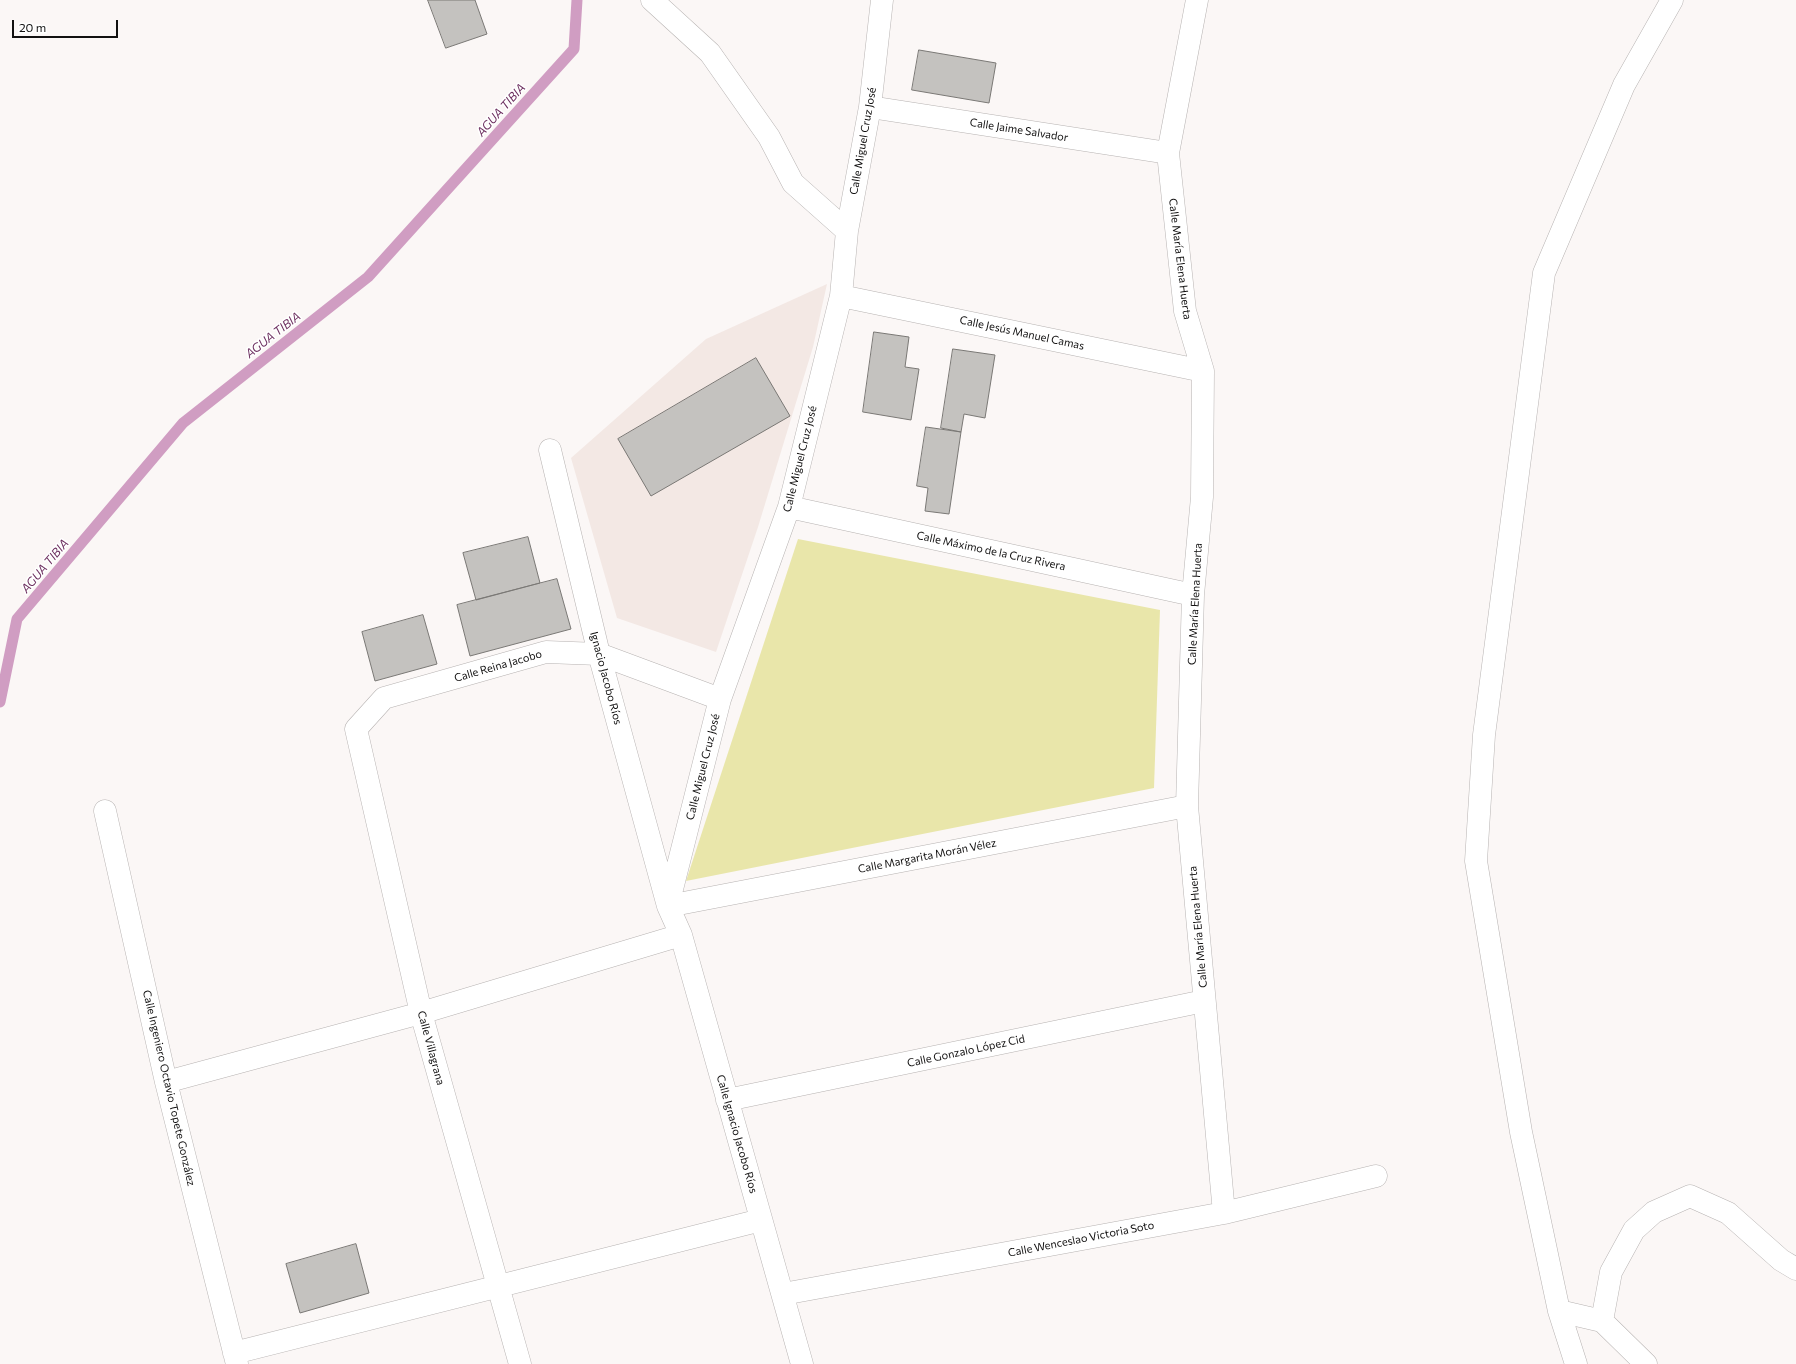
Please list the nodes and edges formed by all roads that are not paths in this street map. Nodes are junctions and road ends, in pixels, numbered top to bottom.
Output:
1 (652, 0) edge
2 (882, 0) edge
3 (1197, 0) edge
4 (1672, 0) edge
5 (870, 107) junction
6 (1168, 153) junction
7 (847, 230) junction
8 (840, 296) junction
9 (1203, 371) junction
10 (550, 450) dead end
11 (789, 507) junction
12 (1193, 595) junction
13 (599, 654) junction
14 (720, 699) junction
15 (356, 729) joint
16 (1187, 806) junction
17 (105, 811) dead end
18 (668, 906) junction
19 (681, 935) junction
20 (1204, 1001) junction
21 (421, 1012) junction
22 (166, 1082) junction
23 (728, 1100) junction
24 (1376, 1176) dead end
25 (1224, 1213) junction
26 (762, 1220) junction
27 (1796, 1269) edge
28 (498, 1288) junction
29 (783, 1294) junction
30 (1559, 1310) junction
31 (1602, 1321) junction
32 (235, 1358) edge
33 (520, 1364) edge
34 (802, 1364) edge
35 (1576, 1364) edge
36 (1646, 1364) edge

1 - 7 street
2 - 5 street, Calle Miguel Cruz José
3 - 6 street, Calle María Elena Huerta
4 - 30 street
5 - 6 street, Calle Jaime Salvador
5 - 7 street, Calle Miguel Cruz José
6 - 9 street, Calle María Elena Huerta
7 - 8 street, Calle Miguel Cruz José
8 - 9 street, Calle Jesús Manuel Camas
8 - 11 street, Calle Miguel Cruz José
9 - 12 street, Calle María Elena Huerta
10 - 13 street, Ignacio Jacobo Ríos
11 - 12 street, Calle Máximo de la Cruz Rivera
11 - 14 street, Calle Miguel Cruz José
12 - 16 street, Calle María Elena Huerta
13 - 14 street, Calle Reina Jacobo
13 - 15 street, Calle Reina Jacobo
13 - 18 street, Ignacio Jacobo Ríos
14 - 18 street, Calle Miguel Cruz José
15 - 21 street, Calle Villagrana
16 - 18 street, Calle Margarita Morán Vélez
16 - 20 street, Calle María Elena Huerta
17 - 22 street, Calle Ingeniero Octavio Topete González
18 - 19 street, Calle Ignacio Jacobo Ríos
19 - 21 street
19 - 23 street, Calle Ignacio Jacobo Ríos
20 - 23 street, Calle Gonzalo López Cid
20 - 25 street, Calle María Elena Huerta
21 - 22 street
21 - 28 street, Calle Villagrana
22 - 32 street, Calle Ingeniero Octavio Topete González
23 - 26 street, Calle Ignacio Jacobo Ríos
24 - 25 street, Calle Wenceslao Victoria Soto
25 - 29 street, Calle Wenceslao Victoria Soto
26 - 28 street
26 - 29 street, Calle Ignacio Jacobo Ríos
27 - 31 street
28 - 32 street
28 - 33 street, Calle Villagrana
29 - 34 street, Calle Ignacio Jacobo Ríos
30 - 31 street
30 - 35 street
31 - 36 street

